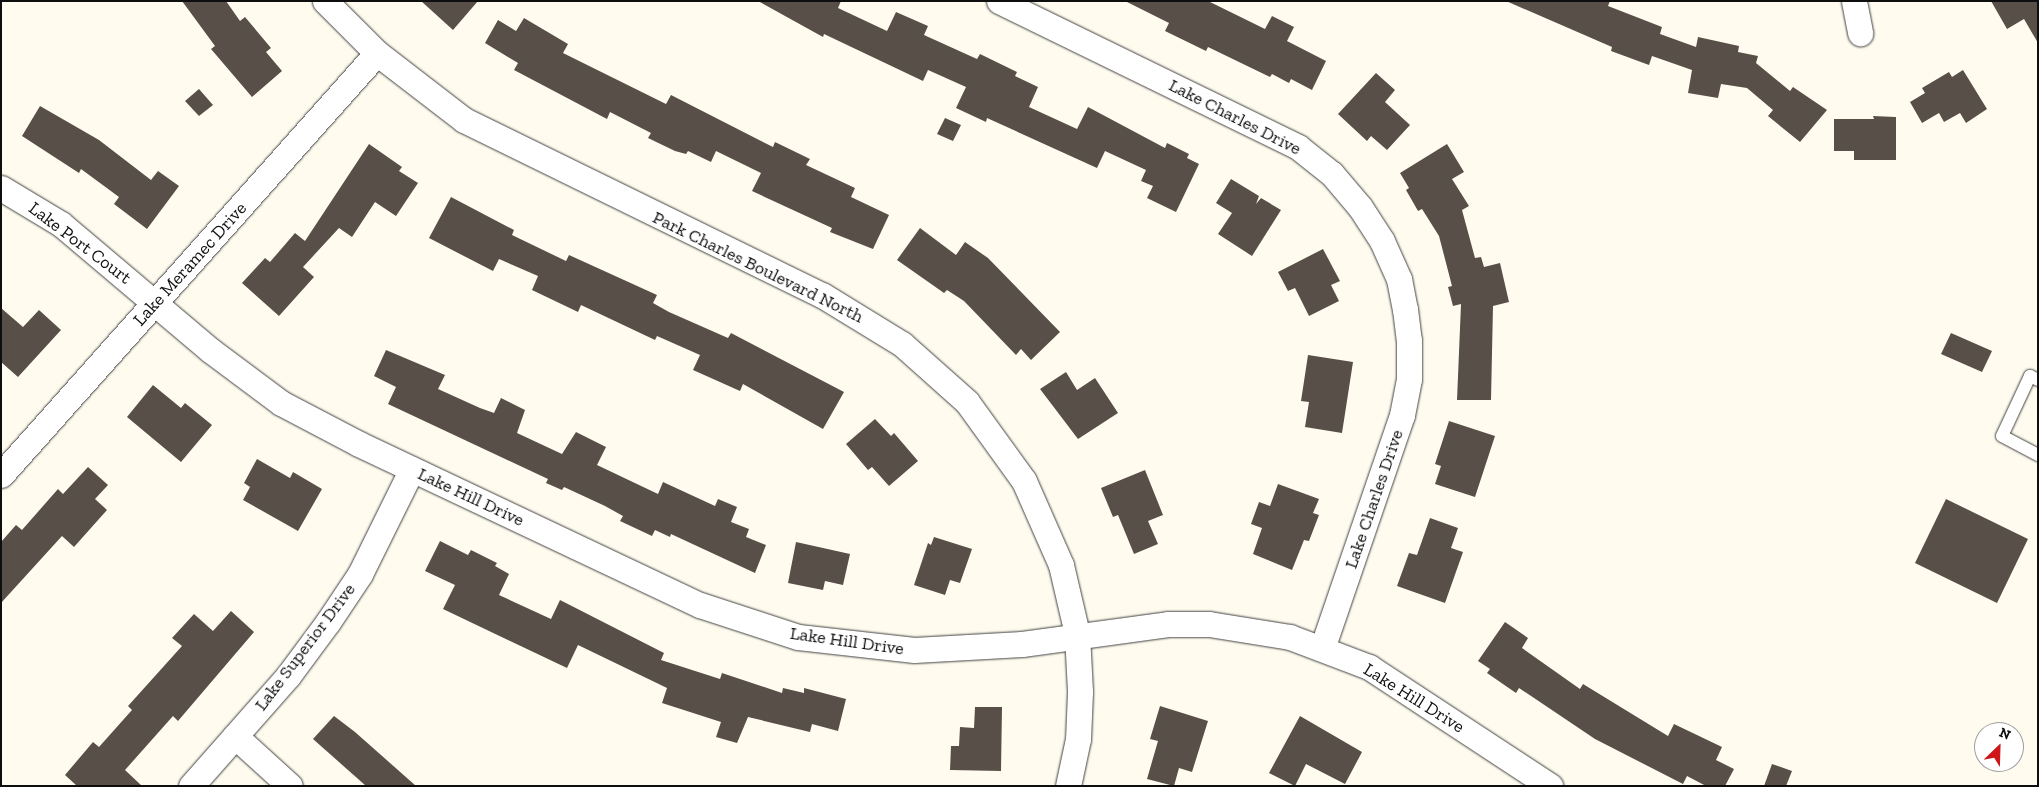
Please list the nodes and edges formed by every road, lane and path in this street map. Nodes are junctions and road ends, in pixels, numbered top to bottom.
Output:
1 (325, 1) edge
2 (999, 1) edge
3 (1854, 1) edge
4 (1860, 33) dead end
5 (377, 53) junction
6 (1, 188) edge
7 (157, 302) junction
8 (2038, 380) edge
9 (2038, 455) edge
10 (412, 469) junction
11 (1, 475) edge
12 (1077, 634) junction
13 (1322, 648) junction
14 (236, 736) junction
15 (191, 786) edge
16 (290, 786) edge
17 (1068, 786) edge
18 (1550, 786) edge

1 - 5 street, Park Charles Boulevard North
2 - 13 street, Lake Charles Drive
3 - 4 street
5 - 7 street, Lake Meramec Drive
5 - 12 street, Park Charles Boulevard North
6 - 7 street, Lake Port Court
7 - 10 street, Lake Hill Drive
7 - 11 street, Lake Meramec Drive
8 - 9 lane
10 - 12 street, Lake Hill Drive
10 - 14 street, Lake Superior Drive
12 - 13 street, Lake Hill Drive
12 - 17 street, Park Charles Boulevard North
13 - 18 street, Lake Hill Drive
14 - 15 street, Lake Superior Drive
14 - 16 street

